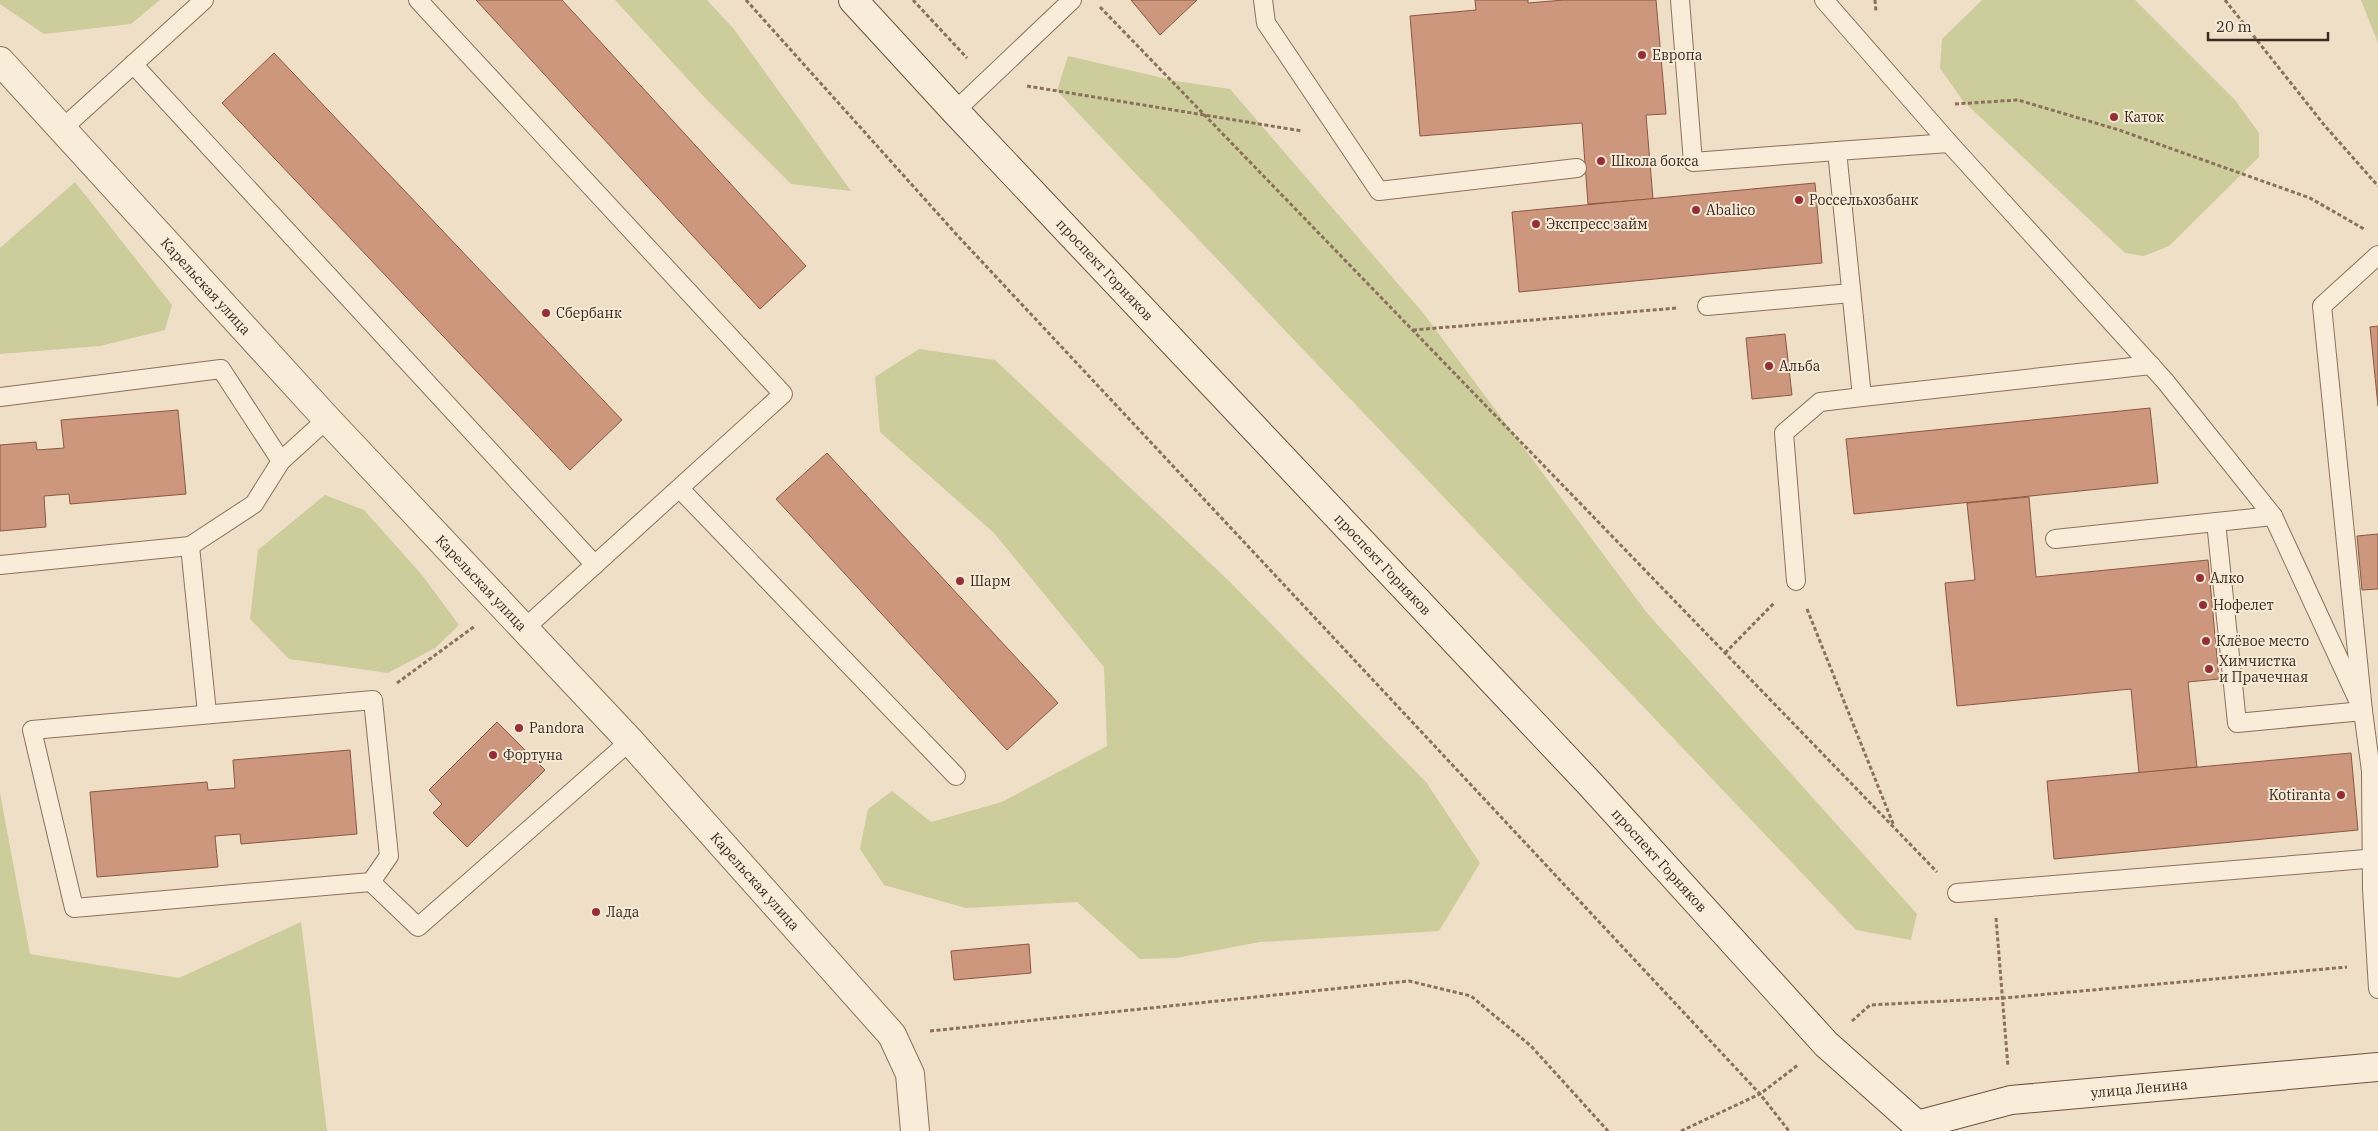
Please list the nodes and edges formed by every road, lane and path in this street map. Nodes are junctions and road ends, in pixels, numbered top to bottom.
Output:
1 (204, 0) edge
2 (418, 0) edge
3 (746, 0) edge
4 (853, 0) edge
5 (913, 0) edge
6 (1072, 0) edge
7 (1094, 0) edge
8 (1264, 0) edge
9 (1680, 0) edge
10 (1824, 0) edge
11 (2225, 0) edge
12 (0, 60) edge
13 (133, 64) junction
14 (987, 79) junction
15 (1917, 106) junction
16 (955, 111) junction
17 (1206, 116) junction
18 (63, 128) junction
19 (1342, 138) junction
20 (1949, 143) junction
21 (1837, 151) junction
22 (1577, 168) dead end
23 (2378, 186) edge
24 (2370, 232) dead end
25 (2378, 255) edge
26 (1851, 293) junction
27 (1708, 306) joint
28 (1413, 330) junction
29 (2151, 365) junction
30 (1862, 396) junction
31 (0, 397) edge
32 (327, 419) junction
33 (281, 461) junction
34 (680, 489) junction
35 (2273, 516) junction
36 (2216, 522) junction
37 (2055, 538) dead end
38 (190, 546) junction
39 (0, 565) edge
40 (596, 565) junction
41 (1796, 581) junction
42 (504, 605) junction
43 (525, 628) junction
44 (1725, 653) junction
45 (374, 700) junction
46 (2363, 711) junction
47 (208, 713) junction
48 (630, 741) junction
49 (956, 776) dead end
50 (1895, 828) junction
51 (2375, 859) edge
52 (371, 882) junction
53 (1957, 893) junction
54 (2005, 917) dead end
55 (1996, 918) junction
56 (2376, 964) junction
57 (2378, 989) edge
58 (2004, 998) junction
59 (892, 1035) junction
60 (1826, 1044) junction
61 (2378, 1067) edge
62 (1760, 1094) junction
63 (2011, 1100) junction
64 (1921, 1129) edge
65 (915, 1131) edge
66 (1608, 1131) edge
67 (1681, 1131) edge
68 (1789, 1131) edge

1 - 13 lane
2 - 34 lane
3 - 62 path
4 - 16 main road, проспект Горняков
5 - 14 path
6 - 14 lane
7 - 17 path
8 - 19 lane
9 - 21 lane
10 - 15 lane
11 - 23 path
12 - 18 main road, Карельская улица
13 - 18 lane
13 - 40 lane
14 - 16 lane
14 - 17 path
15 - 20 lane
15 - 24 path
16 - 60 main road, проспект Горняков
17 - 19 path
17 - 28 path
18 - 32 main road, Карельская улица
19 - 22 lane
20 - 21 lane
20 - 29 lane
21 - 26 lane
25 - 46 lane
26 - 27 lane
26 - 30 lane
27 - 28 path
28 - 44 path
29 - 30 lane
29 - 35 lane
30 - 41 lane
31 - 33 lane
32 - 33 lane
32 - 42 main road, Карельская улица
33 - 38 lane
34 - 40 lane
34 - 49 lane
35 - 36 lane
35 - 46 lane
36 - 37 lane
36 - 46 lane
38 - 39 lane
38 - 47 lane
40 - 43 lane
41 - 44 path
41 - 50 path
42 - 43 main road, Карельская улица
42 - 45 path
43 - 48 main road, Карельская улица
44 - 50 path
45 - 47 lane
45 - 52 lane
46 - 51 lane
47 - 52 lane
48 - 52 lane
48 - 59 main road, Карельская улица
50 - 53 path
51 - 53 lane
51 - 56 lane
53 - 55 path
54 - 55 path
55 - 58 path
56 - 57 lane
56 - 58 path
58 - 60 path
58 - 63 path
59 - 65 main road, Карельская улица
59 - 66 path
60 - 62 path
60 - 64 main road, проспект Горняков
61 - 63 main road, улица Ленина
62 - 67 path
62 - 68 path
63 - 64 main road, улица Ленина

